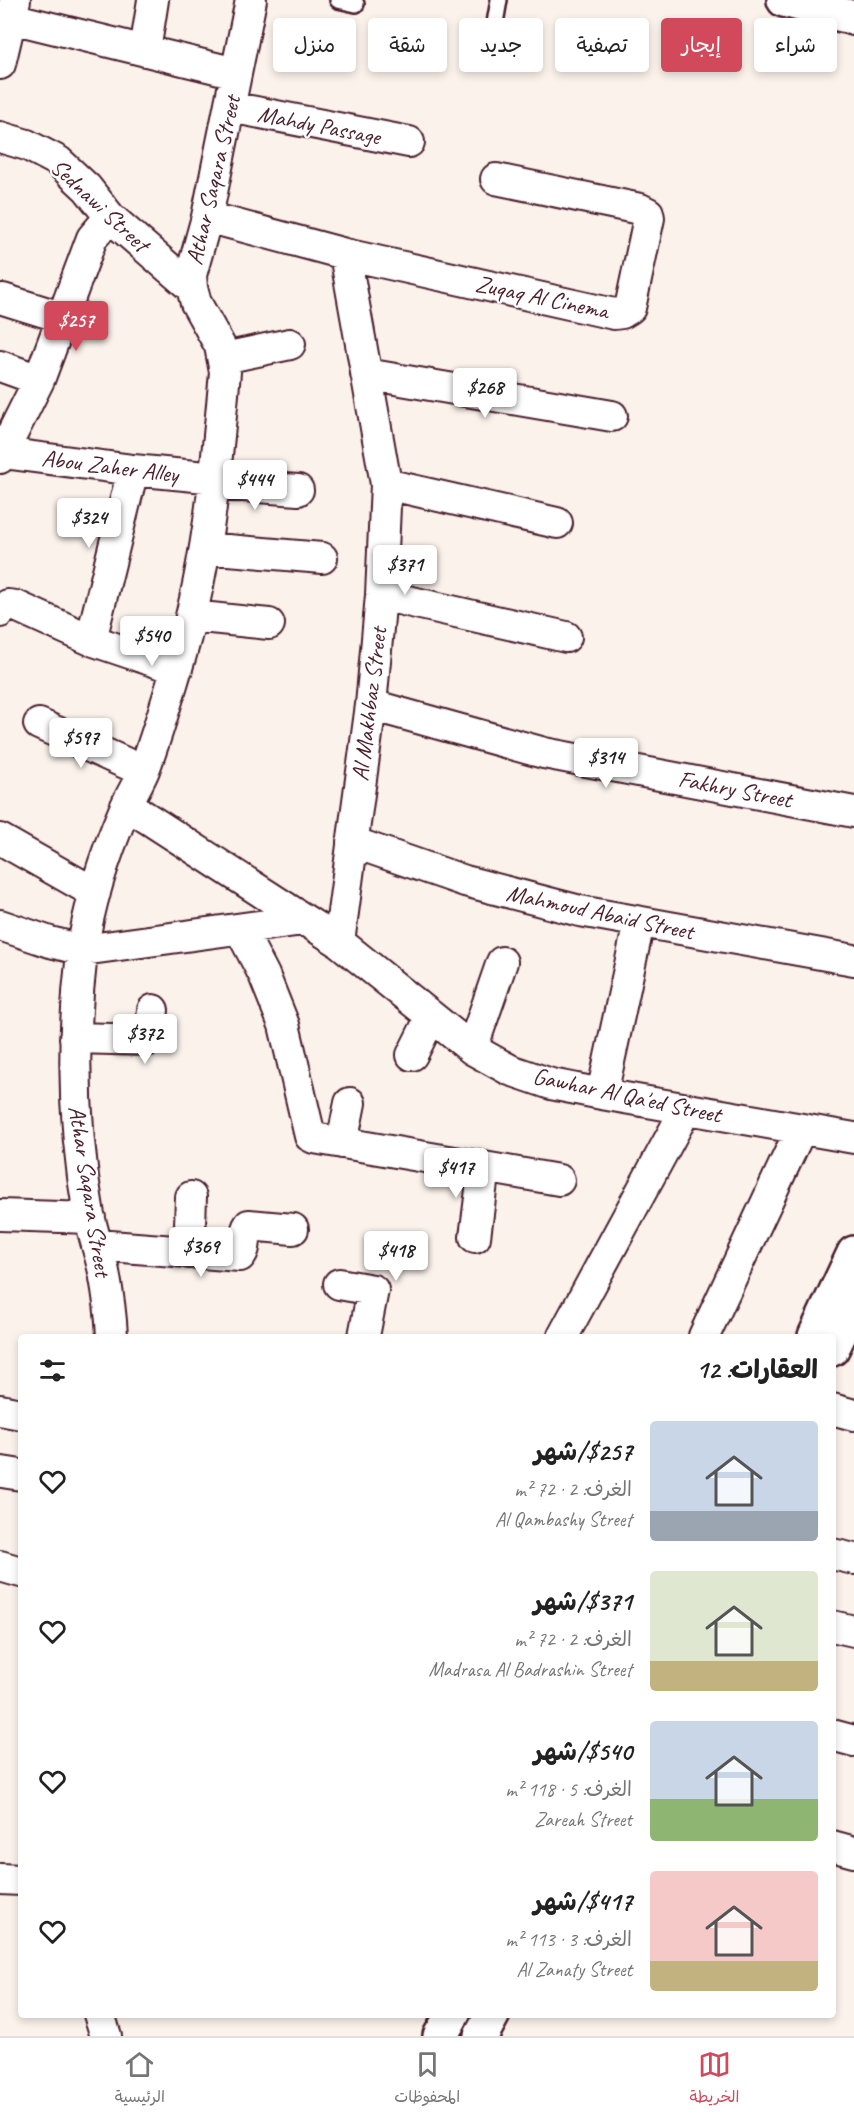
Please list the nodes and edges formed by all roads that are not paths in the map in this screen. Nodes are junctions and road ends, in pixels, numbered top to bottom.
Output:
1 (153, 0) edge
2 (250, 0) edge
3 (338, 0) edge
4 (499, 0) edge
5 (783, 0) edge
6 (356, 4) dead end
7 (13, 9) edge
8 (496, 18) edge
9 (854, 18) edge
10 (145, 51) junction
11 (0, 64) edge
12 (236, 73) junction
13 (230, 107) junction
14 (0, 137) edge
15 (409, 142) dead end
16 (495, 178) dead end
17 (110, 217) junction
18 (207, 217) junction
19 (345, 254) junction
20 (192, 288) junction
21 (3, 299) dead end
22 (64, 318) junction
23 (290, 344) dead end
24 (224, 358) junction
25 (0, 366) edge
26 (366, 374) junction
27 (39, 380) junction
28 (612, 416) dead end
29 (2, 455) edge
30 (133, 470) junction
31 (216, 481) junction
32 (386, 484) junction
33 (298, 490) dead end
34 (558, 523) dead end
35 (205, 548) junction
36 (322, 558) dead end
37 (381, 595) junction
38 (0, 612) edge
39 (191, 616) junction
40 (269, 624) dead end
41 (566, 638) dead end
42 (91, 640) junction
43 (177, 669) junction
44 (371, 705) junction
45 (39, 724) dead end
46 (143, 771) junction
47 (127, 805) junction
48 (854, 812) edge
49 (0, 839) edge
50 (352, 842) junction
51 (95, 893) junction
52 (303, 920) junction
53 (639, 923) junction
54 (0, 925) edge
55 (240, 929) junction
56 (339, 942) junction
57 (82, 950) junction
58 (854, 960) edge
59 (502, 962) dead end
60 (153, 1010) dead end
61 (431, 1017) junction
62 (75, 1038) junction
63 (472, 1049) junction
64 (412, 1055) dead end
65 (602, 1094) junction
66 (350, 1103) dead end
67 (686, 1109) junction
68 (801, 1129) junction
69 (854, 1138) edge
70 (342, 1143) junction
71 (484, 1167) junction
72 (559, 1180) dead end
73 (191, 1197) dead end
74 (0, 1215) edge
75 (293, 1229) dead end
76 (93, 1232) junction
77 (475, 1237) dead end
78 (189, 1253) junction
79 (854, 1253) edge
80 (339, 1284) dead end
81 (854, 1305) edge
82 (120, 1334) edge
83 (364, 1334) edge
84 (564, 1334) edge
85 (705, 1334) edge
86 (816, 1334) edge
87 (836, 1341) edge
88 (0, 1410) edge
89 (836, 1410) edge
90 (18, 1413) edge
91 (854, 1415) edge
92 (836, 1555) edge
93 (854, 1559) edge
94 (0, 1566) edge
95 (18, 1571) edge
96 (836, 1627) edge
97 (854, 1631) edge
98 (836, 1736) edge
99 (854, 1741) edge
100 (836, 1847) edge
101 (854, 1852) edge
102 (0, 1879) edge
103 (18, 1880) edge
104 (100, 2018) edge
105 (451, 2018) edge
106 (491, 2018) edge
107 (106, 2036) edge
108 (440, 2036) edge
109 (481, 2036) edge

1 - 10 street
2 - 12 street, Athar Saqara Street
3 - 6 lane
4 - 8 lane
5 - 9 street
7 - 10 street
7 - 11 street
10 - 12 street
12 - 13 street, Athar Saqara Street
13 - 15 street, Mahdy Passage
13 - 18 street, Athar Saqara Street
14 - 17 street, Sednawi Street
16 - 19 street, Zuqaq Al Cinema
17 - 20 street, Sednawi Street
17 - 22 street
18 - 19 street, Zuqaq Al Cinema
18 - 20 street, Athar Saqara Street
19 - 26 street, Al Makhbaz Street
20 - 24 street, Athar Saqara Street
21 - 22 street
22 - 27 street
23 - 24 street
24 - 31 street, Athar Saqara Street
25 - 27 street
26 - 28 street
26 - 32 street, Al Makhbaz Street
27 - 29 street
29 - 30 street, Abou Zaher Alley
30 - 31 street, Abou Zaher Alley
30 - 42 street
31 - 33 street, Abou Zaher Alley
31 - 35 street, Athar Saqara Street
32 - 34 street
32 - 37 street, Al Makhbaz Street
35 - 36 street
35 - 39 street, Athar Saqara Street
37 - 41 street
37 - 44 street, Al Makhbaz Street
38 - 42 street
39 - 40 street
39 - 43 street, Athar Saqara Street
42 - 43 street
43 - 46 street, Athar Saqara Street
44 - 48 street, Fakhry Street
44 - 50 street, Al Makhbaz Street
45 - 46 street
46 - 47 street, Athar Saqara Street
47 - 51 street, Athar Saqara Street
47 - 52 street, Gawhar Al Qa'ed Street
49 - 51 street
50 - 53 street, Mahmoud Abaid Street
50 - 56 street, Al Makhbaz Street
51 - 57 street, Athar Saqara Street
52 - 55 street
52 - 56 street, Gawhar Al Qa'ed Street
53 - 58 street, Mahmoud Abaid Street
53 - 65 street
54 - 57 street
55 - 57 street
55 - 70 street
56 - 61 street, Gawhar Al Qa'ed Street
57 - 62 street, Athar Saqara Street
59 - 63 street
60 - 62 street
61 - 63 street, Gawhar Al Qa'ed Street
61 - 64 street
62 - 76 street, Athar Saqara Street
63 - 65 street, Gawhar Al Qa'ed Street
65 - 67 street, Gawhar Al Qa'ed Street
66 - 70 street
67 - 68 street, Gawhar Al Qa'ed Street
67 - 84 street
68 - 69 street, Gawhar Al Qa'ed Street
68 - 85 street
70 - 71 street
71 - 72 street
71 - 77 street
73 - 78 street
74 - 76 street
75 - 78 street
76 - 78 street
76 - 82 street, Athar Saqara Street
79 - 86 street
80 - 83 street
81 - 87 street
88 - 90 street
89 - 91 street
92 - 93 street
94 - 95 street
96 - 97 street
98 - 99 street
100 - 101 street
102 - 103 street
104 - 107 street
105 - 108 street
106 - 109 street

